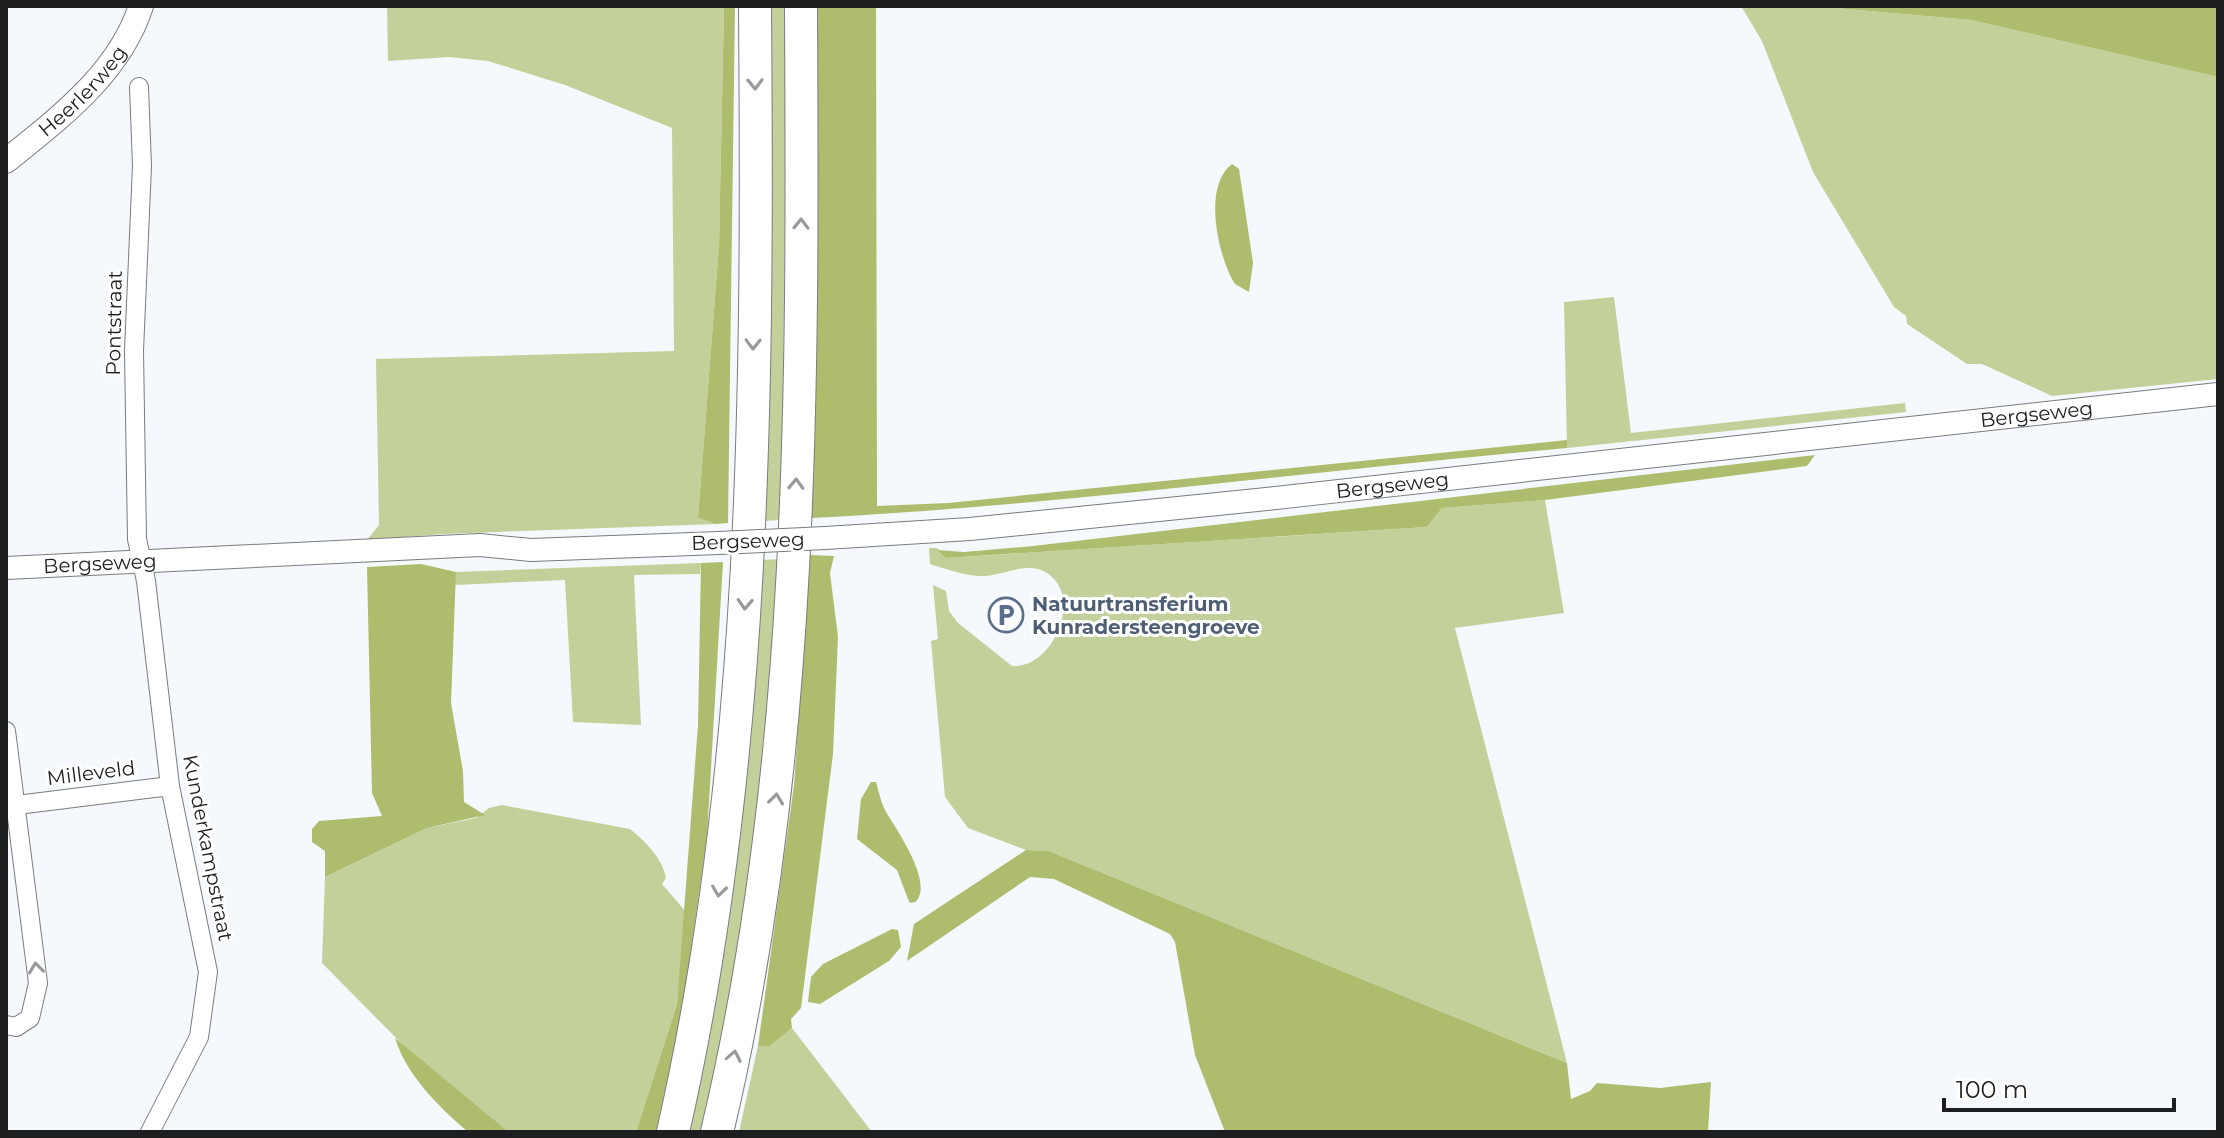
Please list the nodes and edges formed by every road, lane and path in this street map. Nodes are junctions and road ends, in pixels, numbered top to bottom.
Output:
1 (141, 6) edge
2 (755, 6) edge
3 (801, 6) edge
4 (139, 87) dead end
5 (6, 161) edge
6 (2218, 394) edge
7 (143, 560) junction
8 (6, 568) edge
9 (7, 742) edge
10 (170, 786) junction
11 (17, 805) junction
12 (6, 1025) edge
13 (150, 1132) edge
14 (673, 1132) edge
15 (717, 1132) edge

1 - 5 main road, Heerlerweg
2 -> 14 highway
15 -> 3 highway
4 - 7 street, Pontstraat
6 - 7 street, Bergseweg, bridge
7 - 8 street, Bergseweg
7 - 10 street, Kunderkampstraat
9 - 11 street
10 - 11 street, Milleveld
10 - 13 street, Kunderkampstraat
12 -> 11 street

